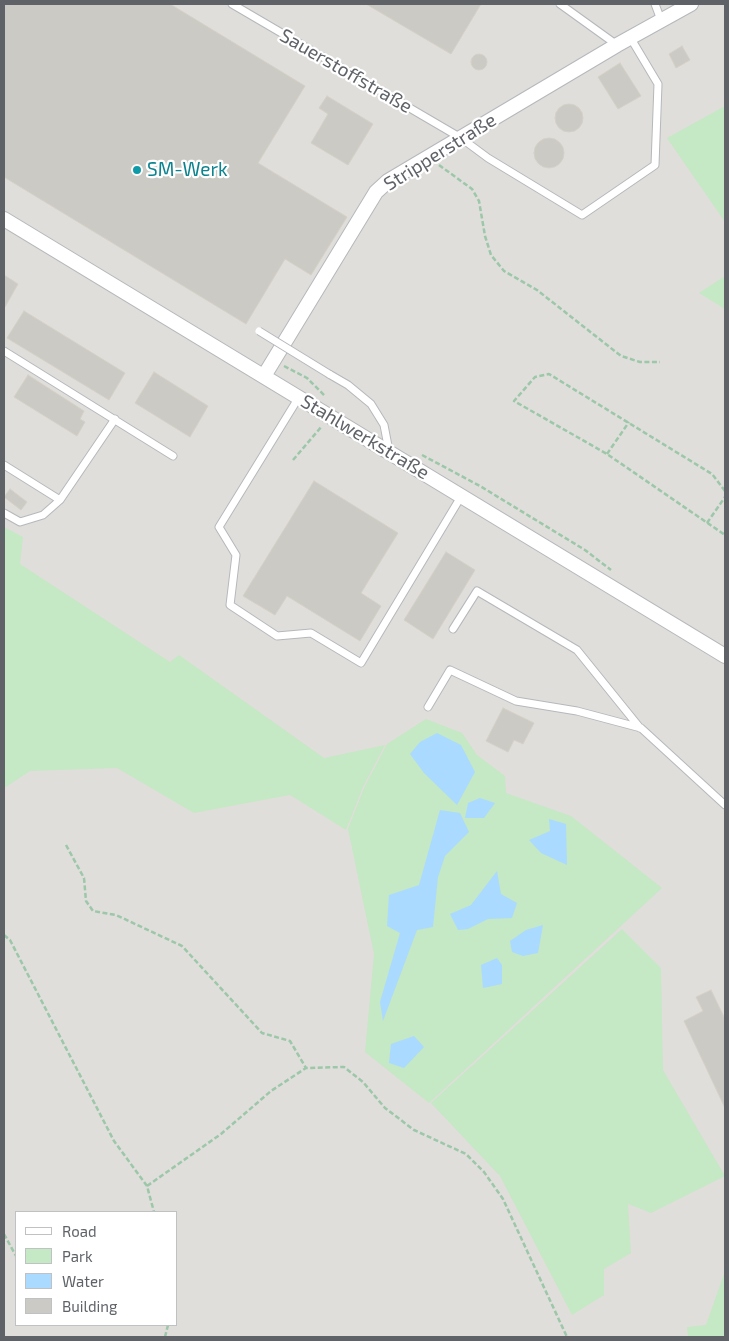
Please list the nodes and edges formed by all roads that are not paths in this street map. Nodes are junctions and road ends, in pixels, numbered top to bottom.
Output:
1 (232, 4) edge
2 (560, 4) edge
3 (655, 4) edge
4 (691, 4) edge
5 (661, 20) junction
6 (630, 38) junction
7 (617, 45) junction
8 (461, 138) junction
9 (4, 219) edge
10 (258, 331) dead end
11 (4, 351) edge
12 (264, 376) junction
13 (299, 397) junction
14 (115, 418) junction
15 (389, 451) junction
16 (173, 456) dead end
17 (4, 465) edge
18 (462, 496) junction
19 (60, 500) junction
20 (4, 513) edge
21 (453, 630) dead end
22 (725, 656) edge
23 (428, 707) dead end
24 (640, 728) junction
25 (725, 805) edge

1 - 8 lane, Sauerstoffstraße
2 - 7 lane
3 - 5 lane
4 - 5 street, Stripperstraße
5 - 6 street, Stripperstraße
6 - 7 street, Stripperstraße
6 - 8 lane, Sauerstoffstraße
7 - 8 street, Stripperstraße
8 - 12 street, Stripperstraße
9 - 12 street, Stahlwerkstraße
10 - 15 lane, bridge
11 - 14 lane
12 - 13 street, Stahlwerkstraße
13 - 15 street, Stahlwerkstraße
13 - 18 lane
14 - 16 lane
14 - 19 lane
15 - 18 street, Stahlwerkstraße
17 - 19 lane
18 - 22 street, Stahlwerkstraße
19 - 20 lane
21 - 24 lane
23 - 24 lane
24 - 25 lane

